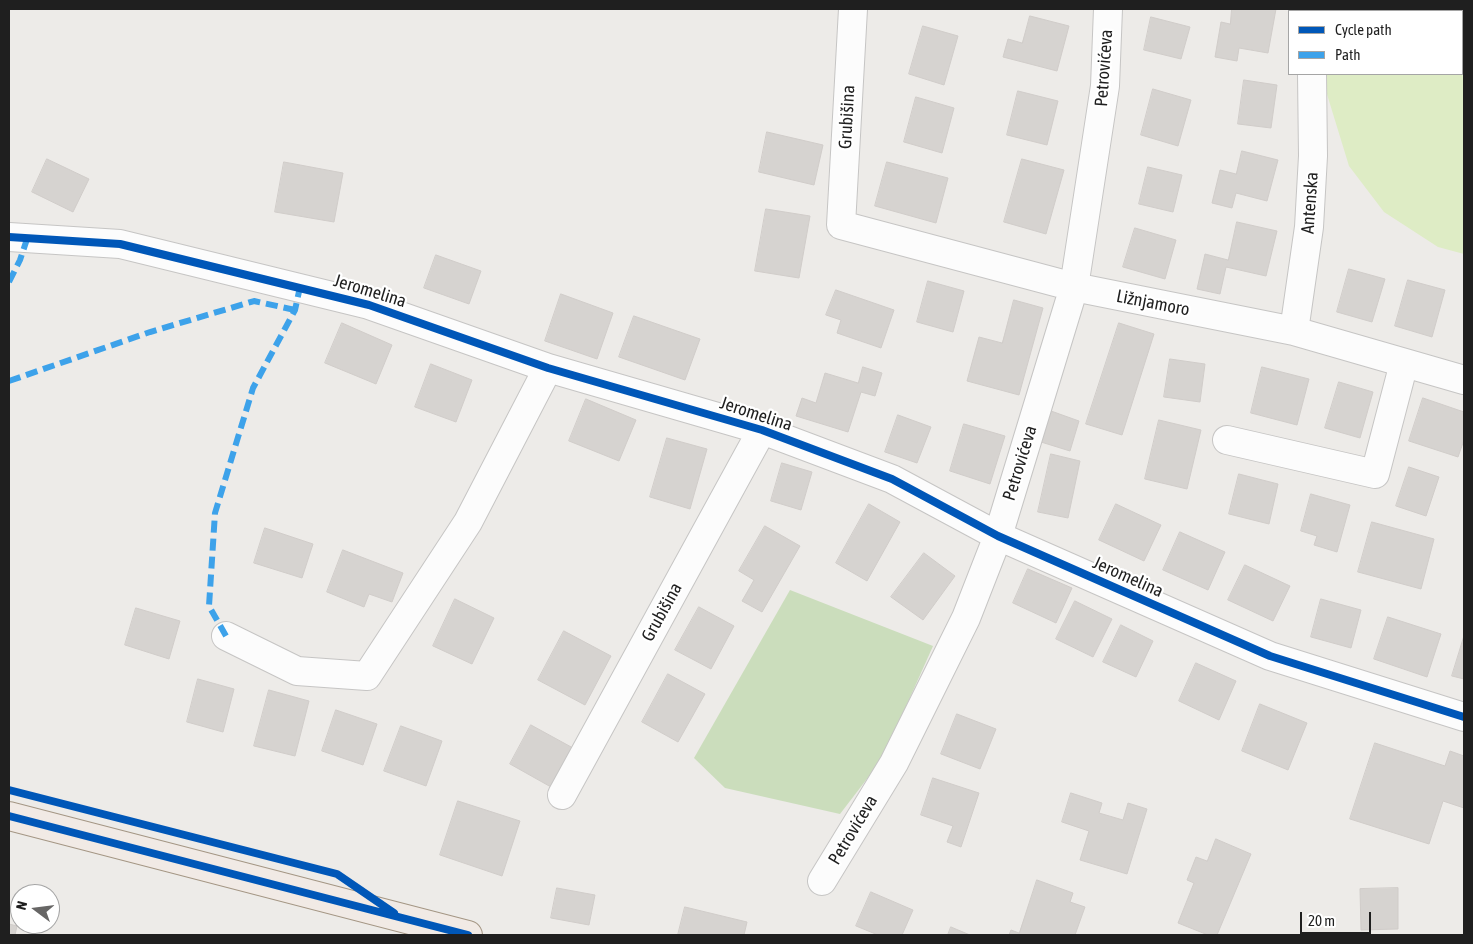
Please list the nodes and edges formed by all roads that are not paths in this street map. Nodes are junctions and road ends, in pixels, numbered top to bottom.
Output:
1 (853, 9) edge
2 (1108, 9) edge
3 (1312, 75) edge
4 (841, 225) joint
5 (9, 237) edge
6 (1074, 287) junction
7 (1294, 331) junction
8 (1404, 363) junction
9 (548, 368) junction
10 (1464, 380) edge
11 (762, 430) junction
12 (1227, 440) dead end
13 (998, 536) junction
14 (226, 636) dead end
15 (1464, 717) edge
16 (562, 794) dead end
17 (9, 816) edge
18 (822, 881) dead end
19 (468, 935) edge

1 - 4 street, Grubišina
2 - 6 street, Petrovićeva
3 - 7 street, Antenska
4 - 6 street, Ližnjamoro
5 - 9 street, Jeromelina
6 - 7 street, Ližnjamoro
6 - 13 street, Petrovićeva
7 - 8 street, Ližnjamoro
8 - 10 street, Ližnjamoro
8 - 12 street
9 - 11 street, Jeromelina
9 - 14 street
11 - 13 street, Jeromelina
11 - 16 street, Grubišina
13 - 15 street, Jeromelina
13 - 18 street, Petrovićeva
17 - 19 main road

